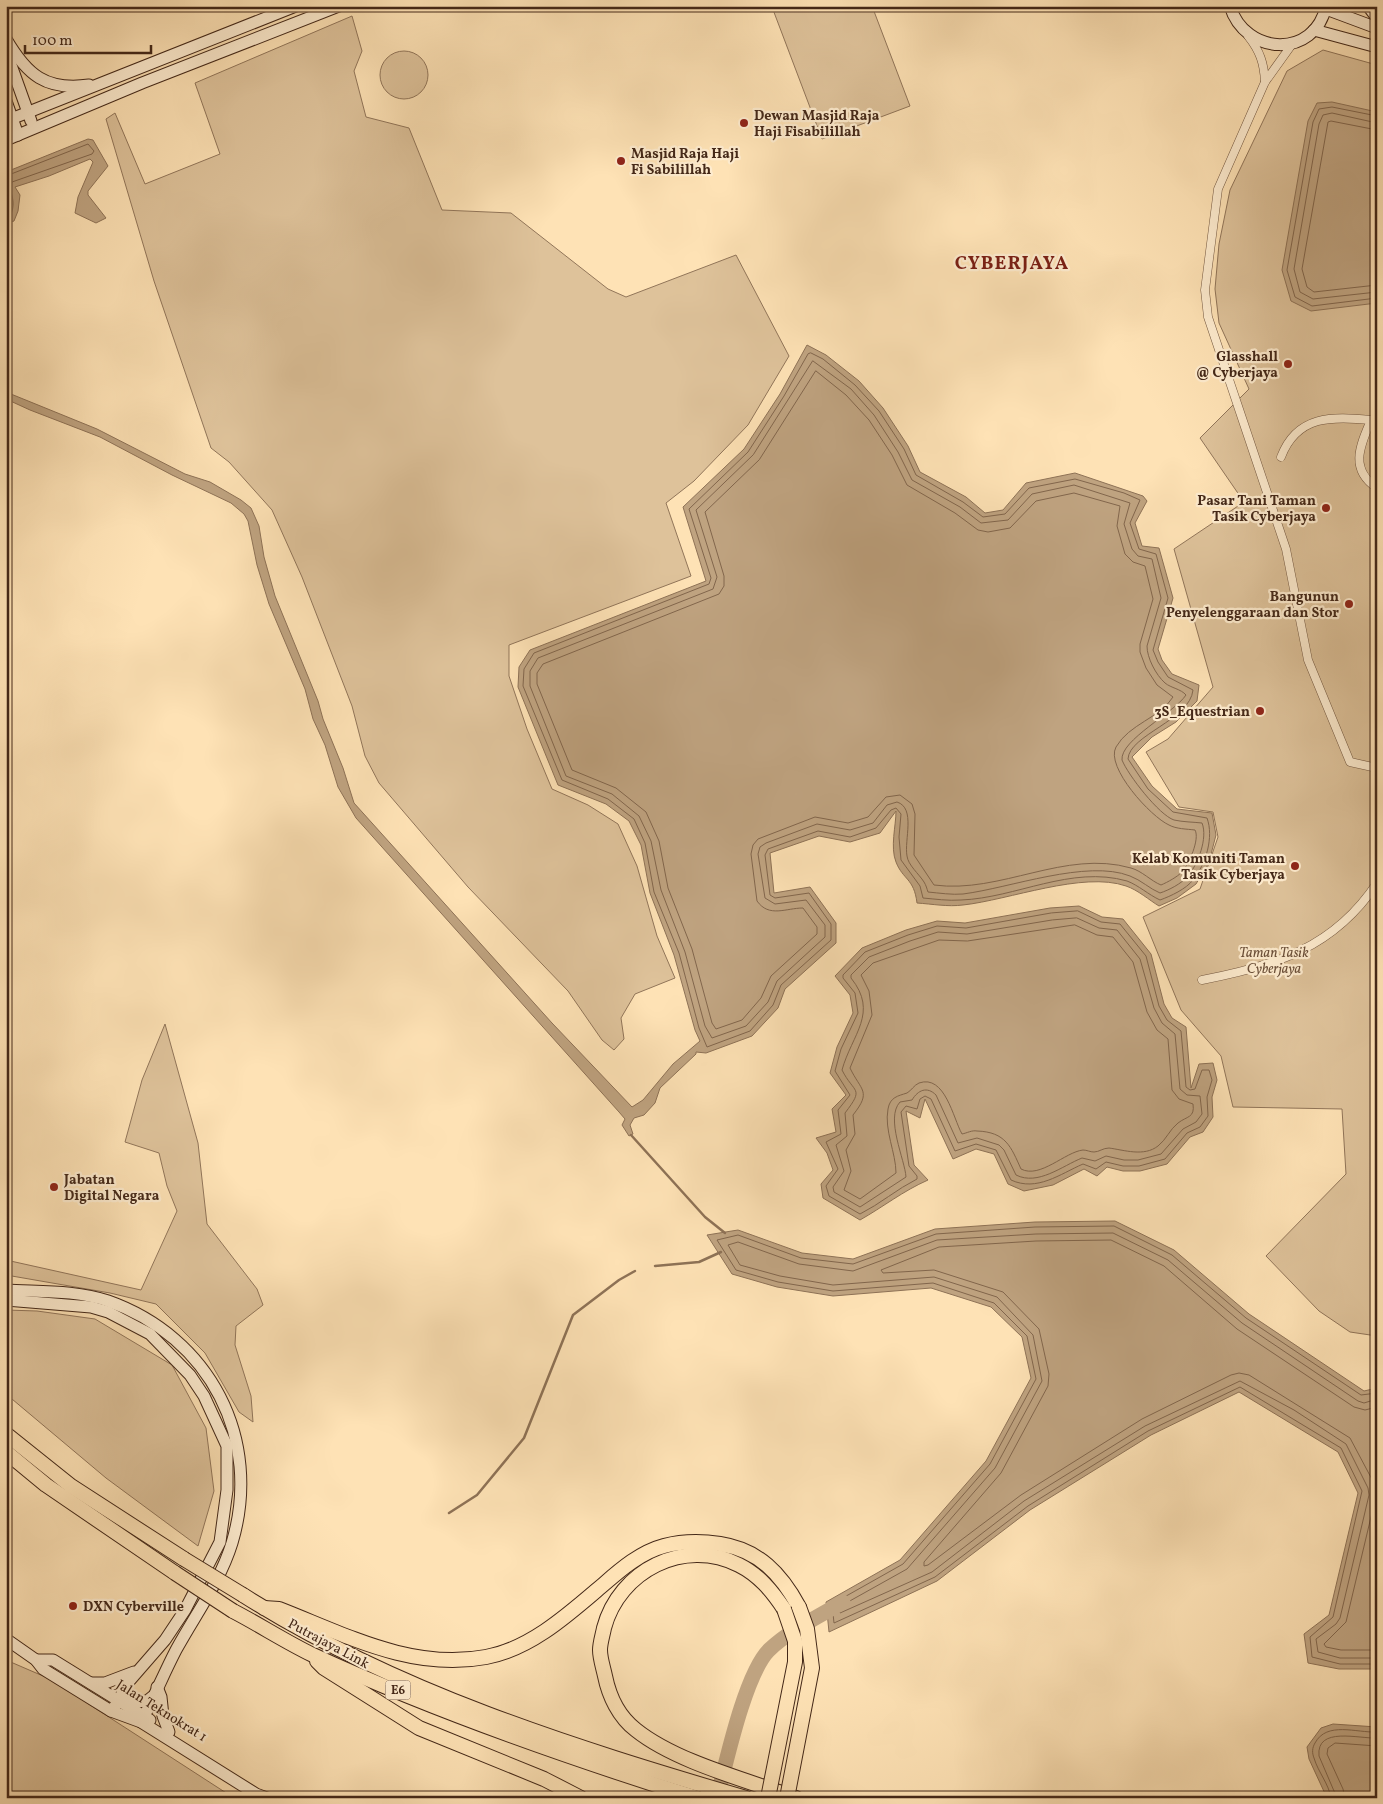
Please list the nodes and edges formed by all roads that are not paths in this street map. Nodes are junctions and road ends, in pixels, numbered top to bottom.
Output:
1 (296, 6) edge
2 (339, 6) edge
3 (1230, 6) edge
4 (1368, 6) edge
5 (1326, 8) edge
6 (1377, 18) edge
7 (1377, 28) edge
8 (1314, 30) junction
9 (1247, 34) junction
10 (6, 40) edge
11 (1293, 43) junction
12 (1377, 47) edge
13 (6, 51) edge
14 (123, 76) junction
15 (1265, 82) junction
16 (6, 100) edge
17 (28, 113) junction
18 (9, 120) edge
19 (34, 129) junction
20 (18, 135) junction
21 (6, 140) edge
22 (1374, 419) edge
23 (1281, 457) dead end
24 (1377, 488) edge
25 (1377, 768) edge
26 (1377, 883) edge
27 (1202, 980) dead end
28 (6, 1290) edge
29 (6, 1300) edge
30 (6, 1434) edge
31 (6, 1452) edge
32 (264, 1608) junction
33 (6, 1639) edge
34 (312, 1654) junction
35 (36, 1660) junction
36 (141, 1668) junction
37 (91, 1683) junction
38 (125, 1686) junction
39 (154, 1692) junction
40 (119, 1700) junction
41 (111, 1711) junction
42 (142, 1719) junction
43 (169, 1732) junction
44 (266, 1798) edge
45 (581, 1798) edge
46 (697, 1798) edge
47 (746, 1798) edge
48 (768, 1798) edge
49 (787, 1798) edge
50 (796, 1798) edge

1 - 14 main road
2 - 19 main road
3 - 9 main road
4 - 6 main road
5 - 7 main road
5 - 8 main road
8 - 11 main road
8 - 12 main road
9 - 11 main road
9 - 15 street
10 - 14 main road
11 - 15 street
13 - 17 main road
14 - 17 main road
15 - 25 street
16 - 18 main road
17 - 18 main road
17 - 19 main road
18 - 20 main road
19 - 20 main road
20 - 21 main road
22 - 23 street
22 - 24 street
26 - 27 street
28 - 39 main road
29 - 36 main road
30 - 32 highway, Putrajaya Link / E6, bridge
31 - 34 highway, Putrajaya Link / E6, bridge
32 - 47 highway, Putrajaya Link / E6
32 - 49 highway, bridge
33 - 35 main road, Jalan Teknokrat 1
34 - 45 highway
34 - 46 highway, Putrajaya Link / E6
35 - 37 main road, Jalan Teknokrat 1
35 - 41 main road, Jalan Teknokrat 1
36 - 37 main road
36 - 38 main road
37 - 40 main road, Jalan Teknokrat 1
38 - 39 main road
38 - 40 main road
39 - 42 main road
39 - 43 main road
40 - 41 main road
40 - 42 main road, Jalan Teknokrat 1
41 - 42 main road, Jalan Teknokrat 1
42 - 43 main road, Jalan Teknokrat 1
42 - 44 main road, Jalan Teknokrat 1
43 - 44 main road, Jalan Teknokrat 1
48 - 50 highway, bridge

